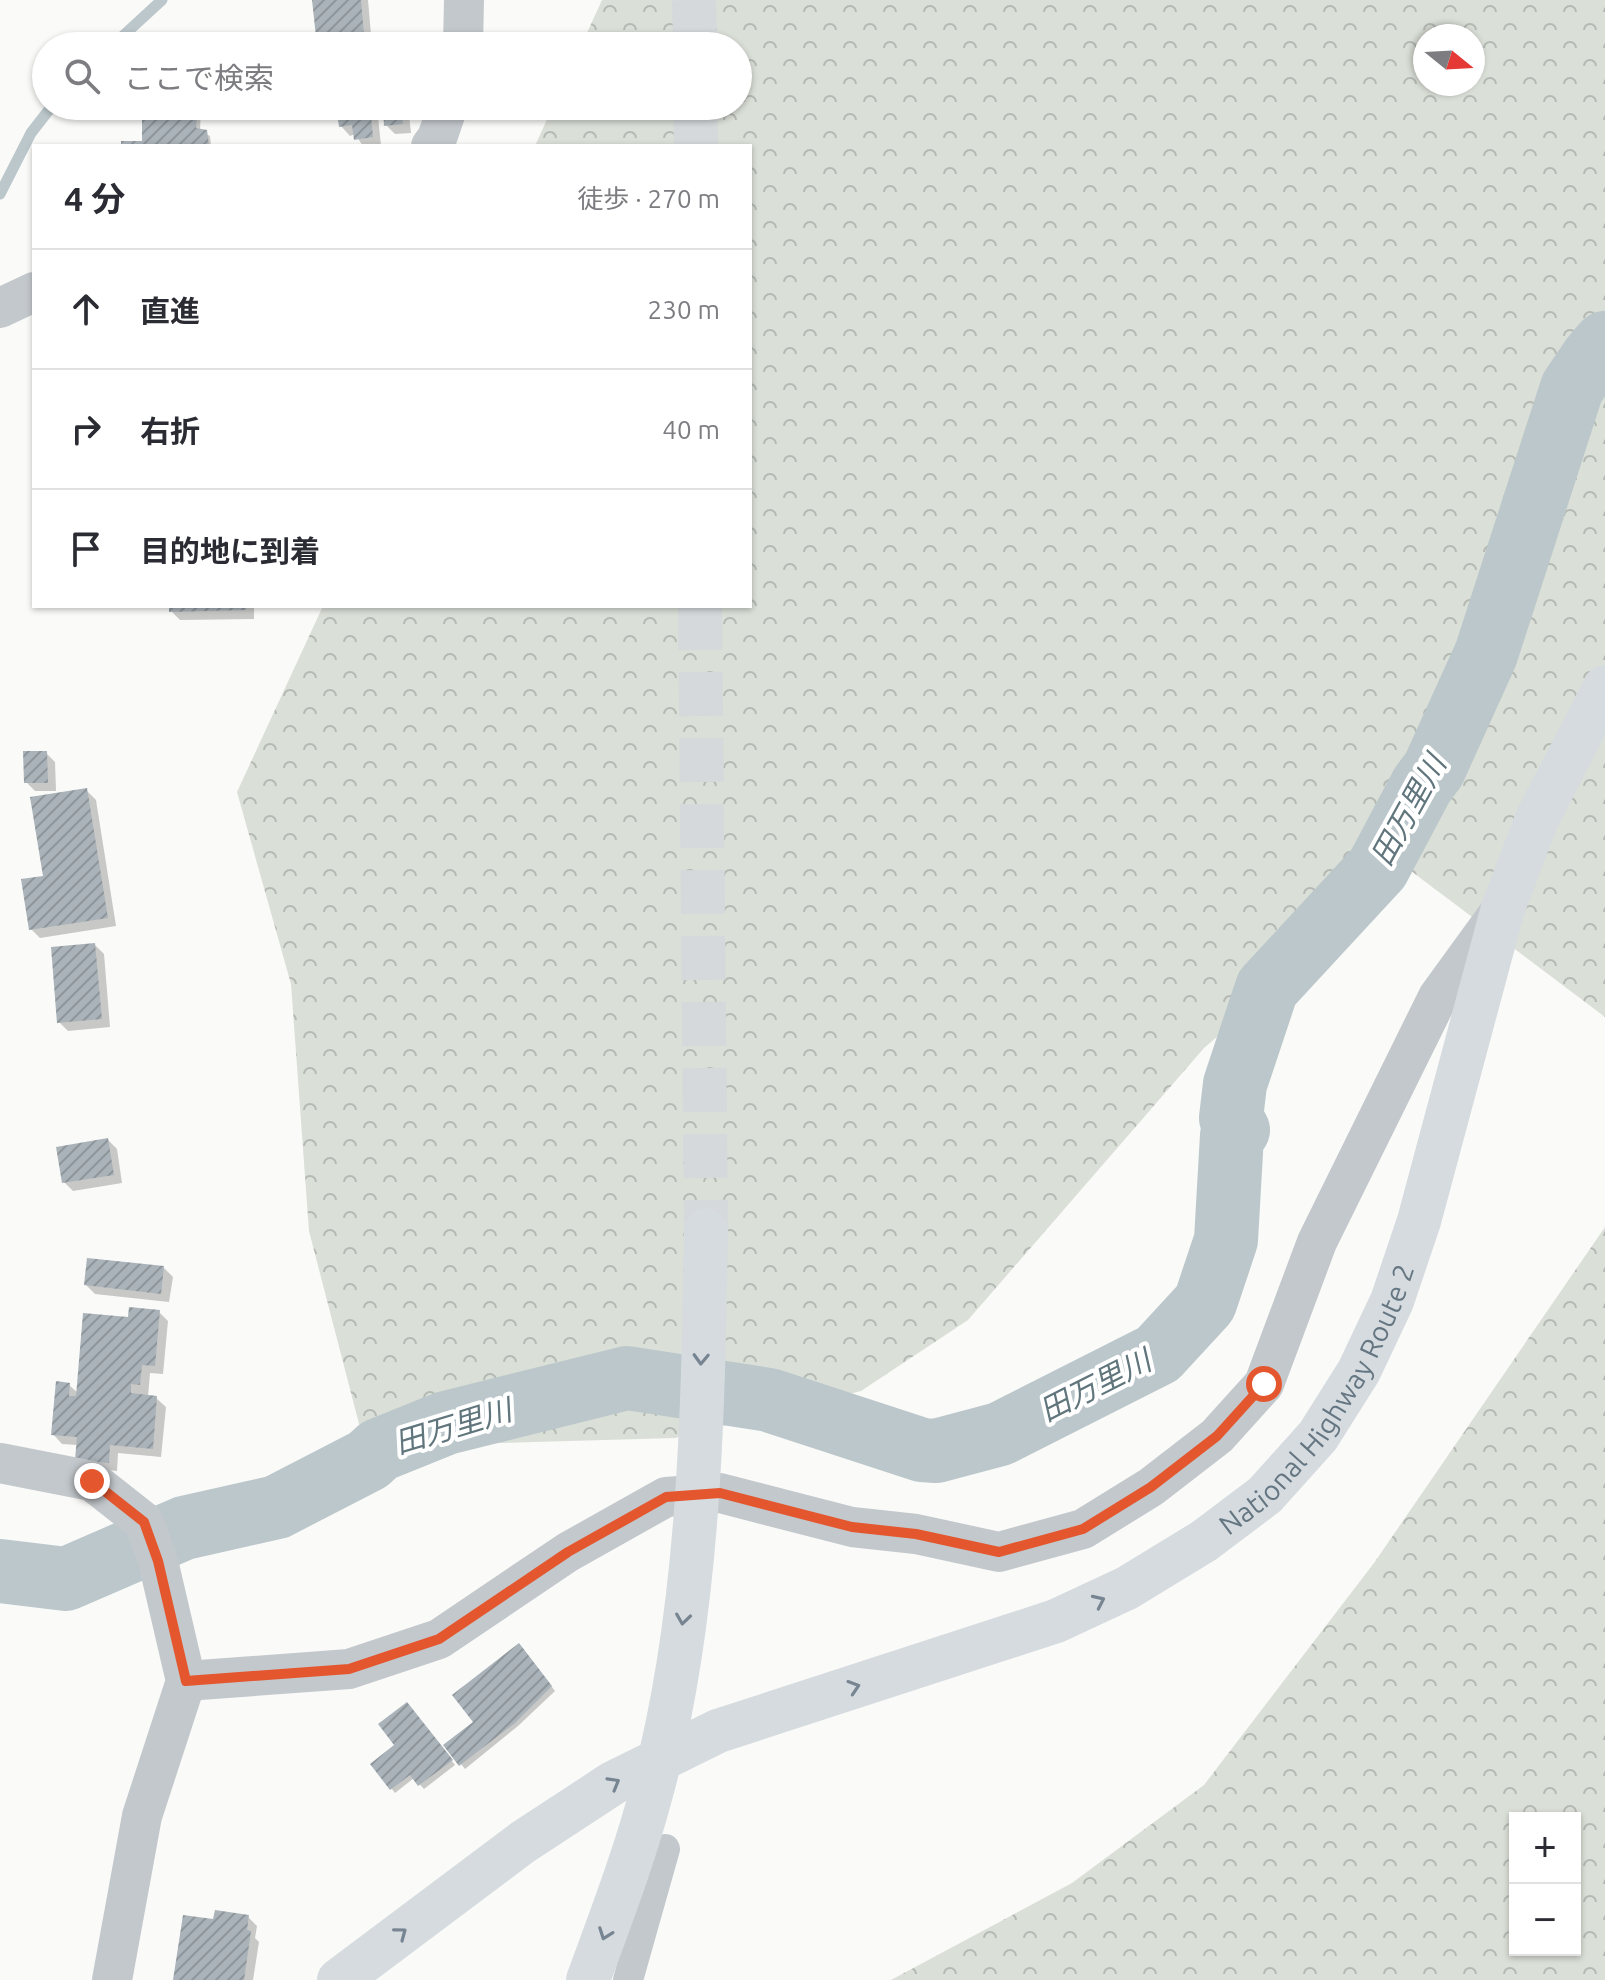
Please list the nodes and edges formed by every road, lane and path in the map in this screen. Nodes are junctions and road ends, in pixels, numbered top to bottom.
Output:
1 (464, 0) edge
2 (463, 32) edge
3 (443, 120) edge
4 (432, 144) edge
5 (32, 293) edge
6 (0, 308) edge
7 (1605, 687) edge
8 (1503, 908) junction
9 (706, 1230) tunnel mouth
10 (0, 1463) edge
11 (186, 1681) junction
12 (665, 1849) dead end
13 (112, 1980) edge
14 (339, 1980) edge
15 (588, 1980) edge
16 (628, 1980) edge

1 - 2 street
3 - 4 street
5 - 6 street
7 - 8 highway, National Highway Route 2
8 - 11 street
14 -> 8 highway, National Highway Route 2
9 -> 15 highway
10 - 11 street
11 - 13 street
12 - 16 street

